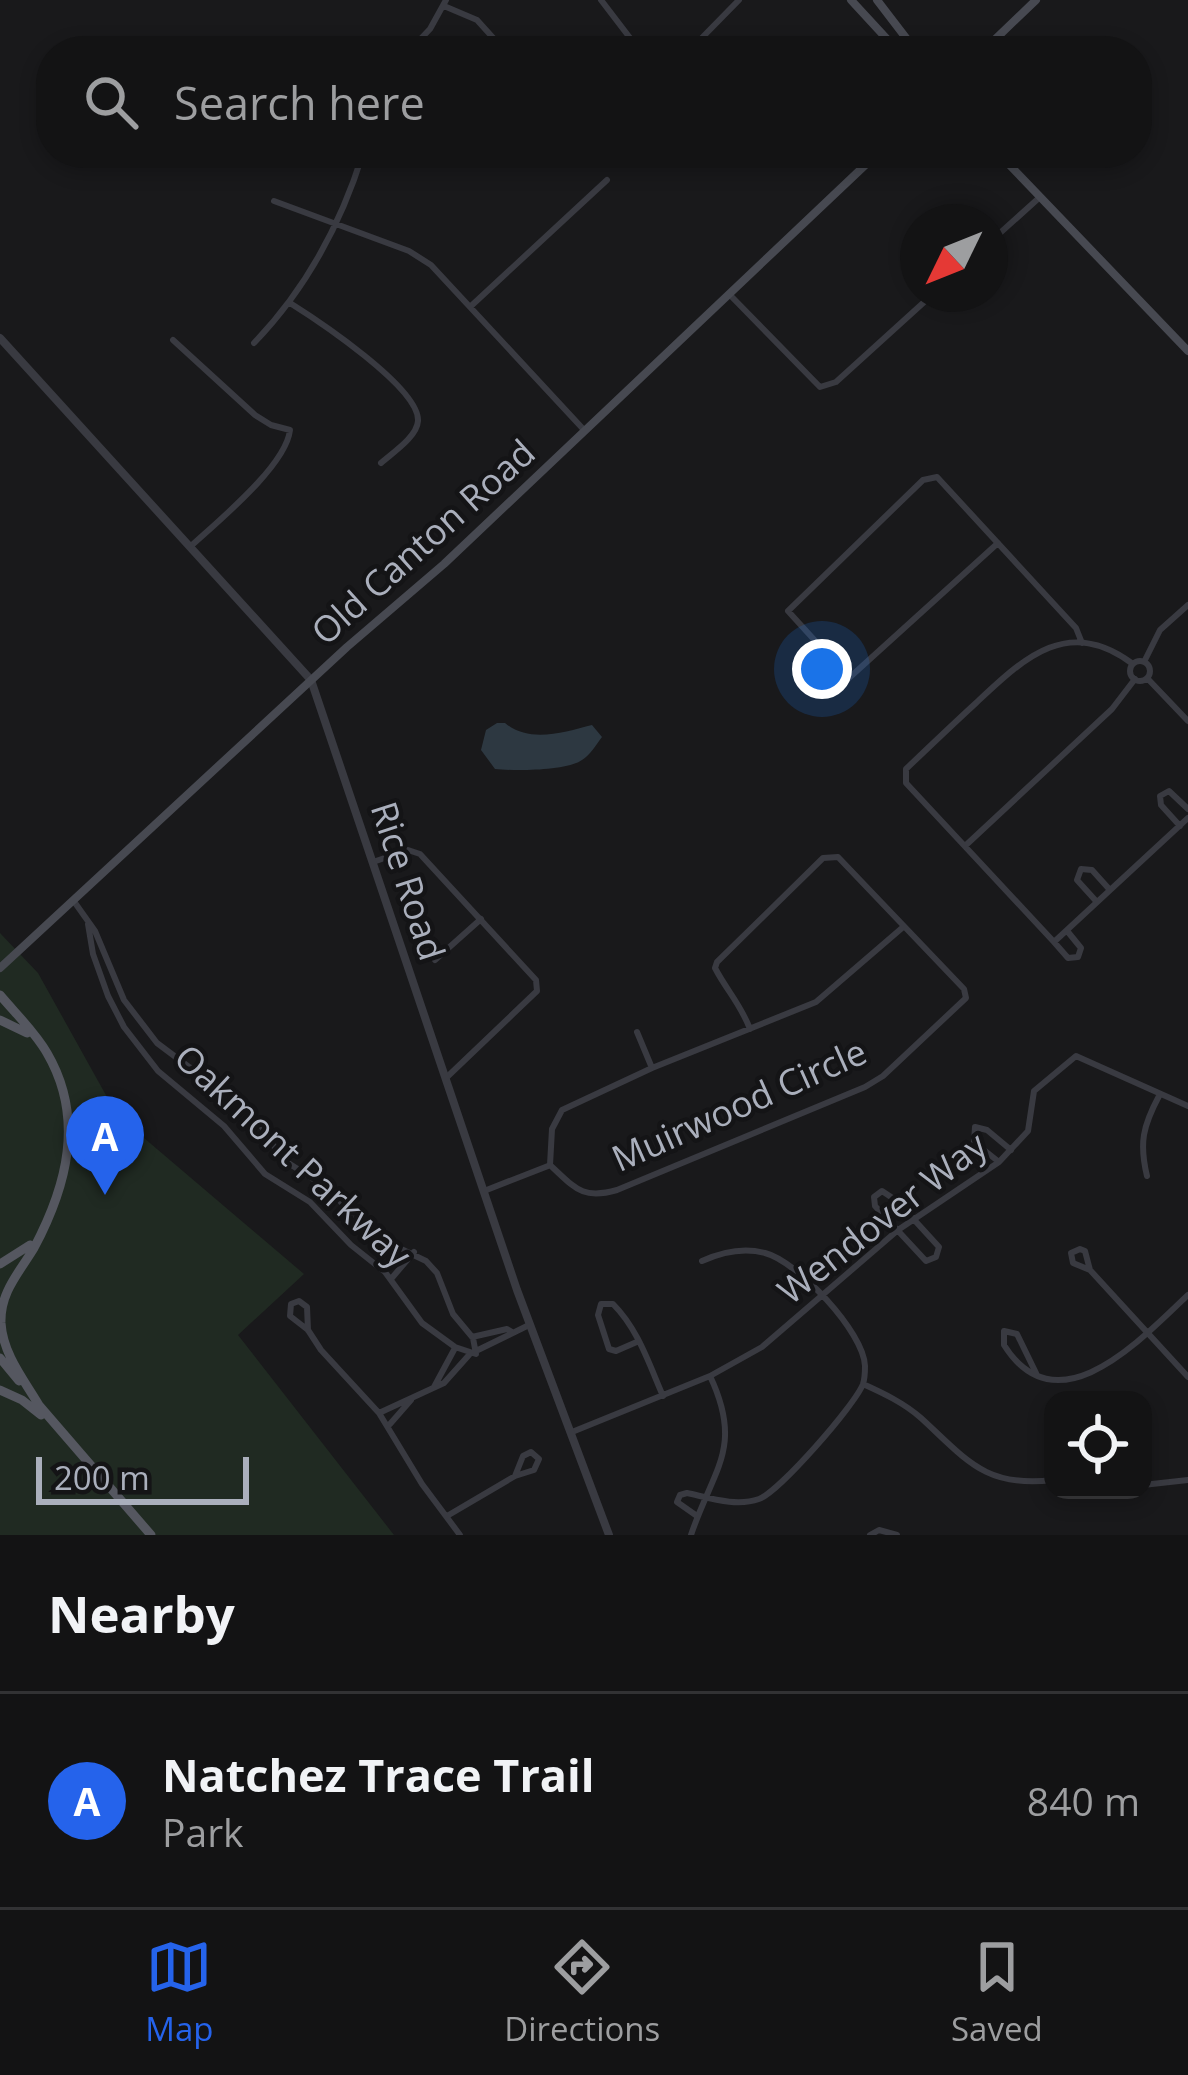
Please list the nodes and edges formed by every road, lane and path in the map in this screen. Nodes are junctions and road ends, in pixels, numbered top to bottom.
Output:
1 (601, 0) edge
2 (739, 0) edge
3 (850, 0) edge
4 (877, 0) edge
5 (1036, 0) edge
6 (445, 3) edge
7 (420, 36) edge
8 (491, 36) edge
9 (629, 36) edge
10 (703, 36) edge
11 (884, 36) edge
12 (905, 36) edge
13 (998, 36) edge
14 (357, 168) edge
15 (862, 168) edge
16 (1013, 168) edge
17 (607, 179) dead end
18 (1040, 196) junction
19 (274, 201) dead end
20 (337, 222) junction
21 (1008, 225) edge
22 (728, 293) junction
23 (290, 303) junction
24 (470, 307) junction
25 (913, 312) edge
26 (0, 338) edge
27 (172, 340) dead end
28 (254, 343) dead end
29 (1188, 351) edge
30 (585, 431) junction
31 (381, 463) dead end
32 (998, 543) junction
33 (190, 548) junction
34 (1188, 605) edge
35 (1082, 643) junction
36 (1144, 662) junction
37 (1133, 664) junction
38 (1147, 678) junction
39 (1135, 679) junction
40 (311, 680) junction
41 (1188, 722) edge
42 (1188, 809) edge
43 (1188, 818) edge
44 (1180, 826) junction
45 (964, 845) junction
46 (374, 862) junction
47 (1110, 890) junction
48 (73, 900) junction
49 (1098, 902) junction
50 (481, 919) junction
51 (88, 924) junction
52 (902, 928) junction
53 (1067, 931) junction
54 (1054, 943) junction
55 (436, 960) dead end
56 (0, 968) edge
57 (119, 988) junction
58 (107, 993) junction
59 (0, 995) edge
60 (0, 1020) edge
61 (750, 1030) junction
62 (147, 1031) junction
63 (638, 1032) dead end
64 (134, 1041) junction
65 (42, 1044) junction
66 (652, 1069) junction
67 (446, 1078) junction
68 (1159, 1096) junction
69 (1188, 1106) edge
70 (1011, 1150) junction
71 (999, 1162) junction
72 (550, 1166) junction
73 (292, 1167) junction
74 (1147, 1176) dead end
75 (282, 1186) junction
76 (484, 1191) junction
77 (915, 1219) junction
78 (898, 1230) junction
79 (38, 1238) junction
80 (414, 1252) junction
81 (702, 1261) dead end
82 (0, 1264) edge
83 (1090, 1270) dead end
84 (392, 1279) junction
85 (819, 1295) junction
86 (1188, 1295) edge
87 (530, 1325) junction
88 (308, 1330) junction
89 (512, 1332) junction
90 (1148, 1332) junction
91 (472, 1337) junction
92 (639, 1341) junction
93 (455, 1347) junction
94 (474, 1352) junction
95 (0, 1358) edge
96 (1036, 1373) junction
97 (710, 1376) junction
98 (1188, 1377) edge
99 (863, 1384) junction
100 (434, 1387) junction
101 (0, 1390) edge
102 (663, 1396) junction
103 (411, 1400) junction
104 (40, 1407) junction
105 (380, 1413) junction
106 (388, 1425) junction
107 (64, 1434) junction
108 (568, 1434) junction
109 (515, 1476) dead end
110 (1044, 1480) edge
111 (1188, 1480) edge
112 (1152, 1484) edge
113 (707, 1497) junction
114 (447, 1516) junction
115 (698, 1516) junction
116 (151, 1535) edge
117 (460, 1535) edge
118 (609, 1535) edge
119 (691, 1535) edge
120 (870, 1535) edge
121 (897, 1535) edge

1 - 9 street
2 - 10 street
3 - 11 main road
4 - 12 main road
5 - 13 main road
6 - 7 street
6 - 8 street
14 - 20 street
15 - 22 main road, Old Canton Road
16 - 18 main road
17 - 24 street
18 - 21 street
18 - 29 main road
19 - 20 street
20 - 23 street
20 - 24 street
22 - 25 street
22 - 30 main road, Old Canton Road
23 - 28 street
23 - 31 street
24 - 30 street
26 - 33 street, Rice Road
27 - 33 street
30 - 40 main road, Old Canton Road
32 - 32 street
32 - 35 street
33 - 40 street, Rice Road
34 - 36 street
35 - 37 street
35 - 45 street
36 - 37 street
36 - 38 street
37 - 39 street
38 - 39 street
38 - 41 street
39 - 45 street
40 - 46 street, Rice Road
40 - 48 main road, Old Canton Road
42 - 44 street
43 - 44 street
44 - 47 street
45 - 54 street
46 - 50 street
46 - 67 street, Rice Road
47 - 49 street
47 - 49 street
48 - 51 street, Oakmont Parkway
48 - 56 main road, Old Canton Road
49 - 53 street
50 - 55 street
50 - 67 street
51 - 57 street, Oakmont Parkway
51 - 58 street, Oakmont Parkway
52 - 61 street, Muirwood Circle
52 - 61 street
52 - 72 street, Muirwood Circle
53 - 54 street
53 - 54 street
57 - 58 street
57 - 62 street, Oakmont Parkway
58 - 64 street, Oakmont Parkway
59 - 65 main road
60 - 65 main road
61 - 66 street, Muirwood Circle
62 - 64 street
62 - 73 street, Oakmont Parkway
63 - 66 street
64 - 75 street, Oakmont Parkway
65 - 79 main road
66 - 72 street, Muirwood Circle
67 - 76 street, Rice Road
68 - 69 street, Wendover Way
68 - 70 street, Wendover Way
68 - 74 street
70 - 71 street, Wendover Way
70 - 71 street
71 - 77 street, Wendover Way
72 - 76 street
73 - 75 street
73 - 80 street, Oakmont Parkway
75 - 84 street, Oakmont Parkway
76 - 87 street, Rice Road
77 - 78 street, Wendover Way
77 - 78 street
77 - 78 street
78 - 85 street, Wendover Way
79 - 82 main road
79 - 104 main road
80 - 84 street
80 - 91 street, Oakmont Parkway
81 - 85 street
83 - 90 street
84 - 93 street, Oakmont Parkway
85 - 97 street, Wendover Way
85 - 99 street
86 - 90 street
87 - 89 street
87 - 108 street, Rice Road
88 - 88 street
88 - 105 street
89 - 91 street
89 - 94 street
90 - 96 street
90 - 98 street
91 - 94 street, Oakmont Parkway
92 - 92 street
92 - 102 street
93 - 94 street, Oakmont Parkway
93 - 100 street
94 - 100 street
95 - 104 main road
96 - 96 street
97 - 102 street, Wendover Way
97 - 113 street
99 - 110 street
99 - 113 street
100 - 103 street
101 - 107 main road
102 - 108 street, Wendover Way
103 - 105 street
103 - 106 street
104 - 107 main road
105 - 106 street
106 - 114 street
107 - 116 main road
108 - 118 street, Rice Road
109 - 114 street
111 - 112 street
113 - 115 street
113 - 115 street
114 - 117 street
115 - 119 street
120 - 121 street

